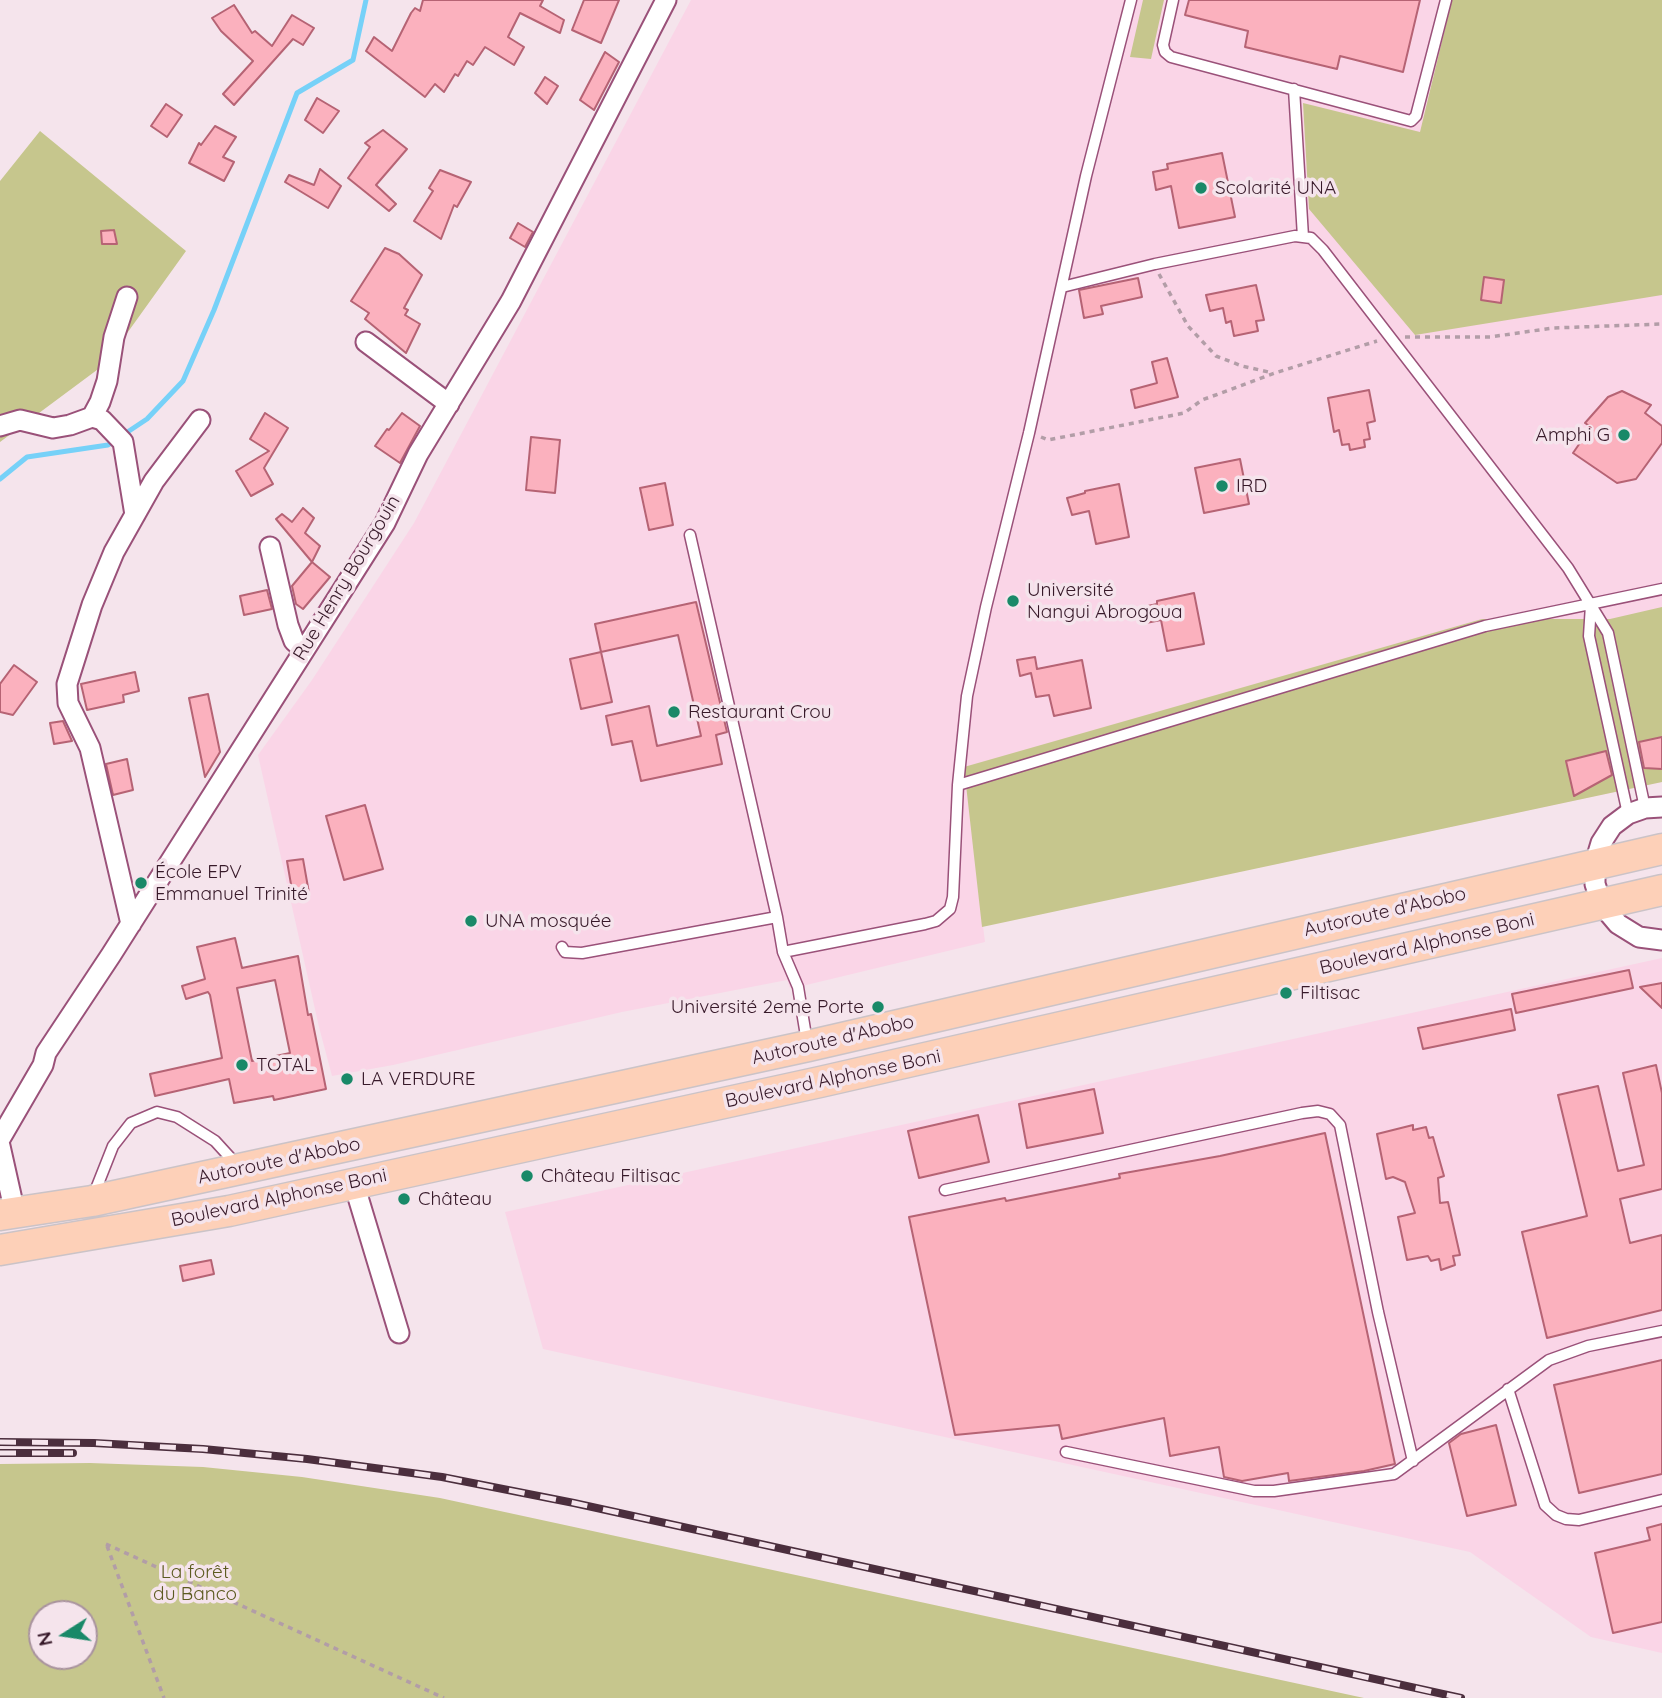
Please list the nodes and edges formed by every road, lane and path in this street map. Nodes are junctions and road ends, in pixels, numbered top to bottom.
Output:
1 (666, 0) edge
2 (1131, 0) edge
3 (1174, 0) edge
4 (1446, 0) edge
5 (1294, 89) junction
6 (1303, 237) junction
7 (1155, 264) junction
8 (1062, 287) junction
9 (127, 297) dead end
10 (1662, 324) edge
11 (1390, 337) junction
12 (366, 342) dead end
13 (1275, 373) junction
14 (449, 404) junction
15 (97, 418) junction
16 (200, 421) dead end
17 (0, 426) edge
18 (1029, 433) junction
19 (135, 515) junction
20 (690, 535) dead end
21 (270, 547) dead end
22 (1662, 589) edge
23 (1591, 605) junction
24 (304, 650) junction
25 (958, 785) junction
26 (1645, 810) edge
27 (1662, 849) edge
28 (1595, 863) junction
29 (1662, 890) edge
30 (1602, 905) junction
31 (778, 917) junction
32 (131, 924) junction
33 (1662, 940) edge
34 (562, 947) dead end
35 (783, 952) junction
36 (808, 1046) junction
37 (0, 1139) edge
38 (0, 1146) edge
39 (240, 1169) junction
40 (354, 1184) junction
41 (945, 1190) dead end
42 (92, 1202) junction
43 (8, 1214) edge
44 (0, 1250) edge
45 (1662, 1331) edge
46 (399, 1333) dead end
47 (1508, 1389) junction
48 (1066, 1452) dead end
49 (1413, 1461) junction
50 (1662, 1500) edge
51 (164, 1698) edge
52 (444, 1698) edge

1 - 14 street, Rue Henry Bourgouin
2 - 8 lane
3 - 5 lane
4 - 5 lane
5 - 6 lane
6 - 7 lane
6 - 11 lane
7 - 8 lane
7 - 13 path
8 - 18 lane
9 - 15 street
10 - 11 path
11 - 13 path
11 - 23 lane
12 - 14 street
13 - 18 path
14 - 24 street, Rue Henry Bourgouin
15 - 17 street
15 - 19 street
16 - 19 street
18 - 25 lane
19 - 32 street
20 - 31 lane
21 - 24 street
22 - 23 lane
23 - 25 lane
23 - 26 lane
23 - 26 lane
24 - 32 street, Rue Henry Bourgouin
25 - 35 lane
26 - 28 street
27 - 28 main road, Autoroute d'Abobo
28 - 30 street
28 - 36 main road, Autoroute d'Abobo
29 - 30 main road, Boulevard Alphonse Boni
30 - 33 street
30 - 40 main road, Boulevard Alphonse Boni
31 - 34 lane
31 - 35 lane
32 - 37 street, Rue Henry Bourgouin
35 - 36 lane
36 - 39 main road, Autoroute d'Abobo
38 - 43 street
39 - 42 main road, Autoroute d'Abobo
39 - 42 lane
40 - 44 main road, Boulevard Alphonse Boni
40 - 46 street
41 - 49 lane
42 - 43 main road, Autoroute d'Abobo
45 - 47 lane
47 - 49 lane
47 - 50 lane
48 - 49 lane
51 - 52 path

